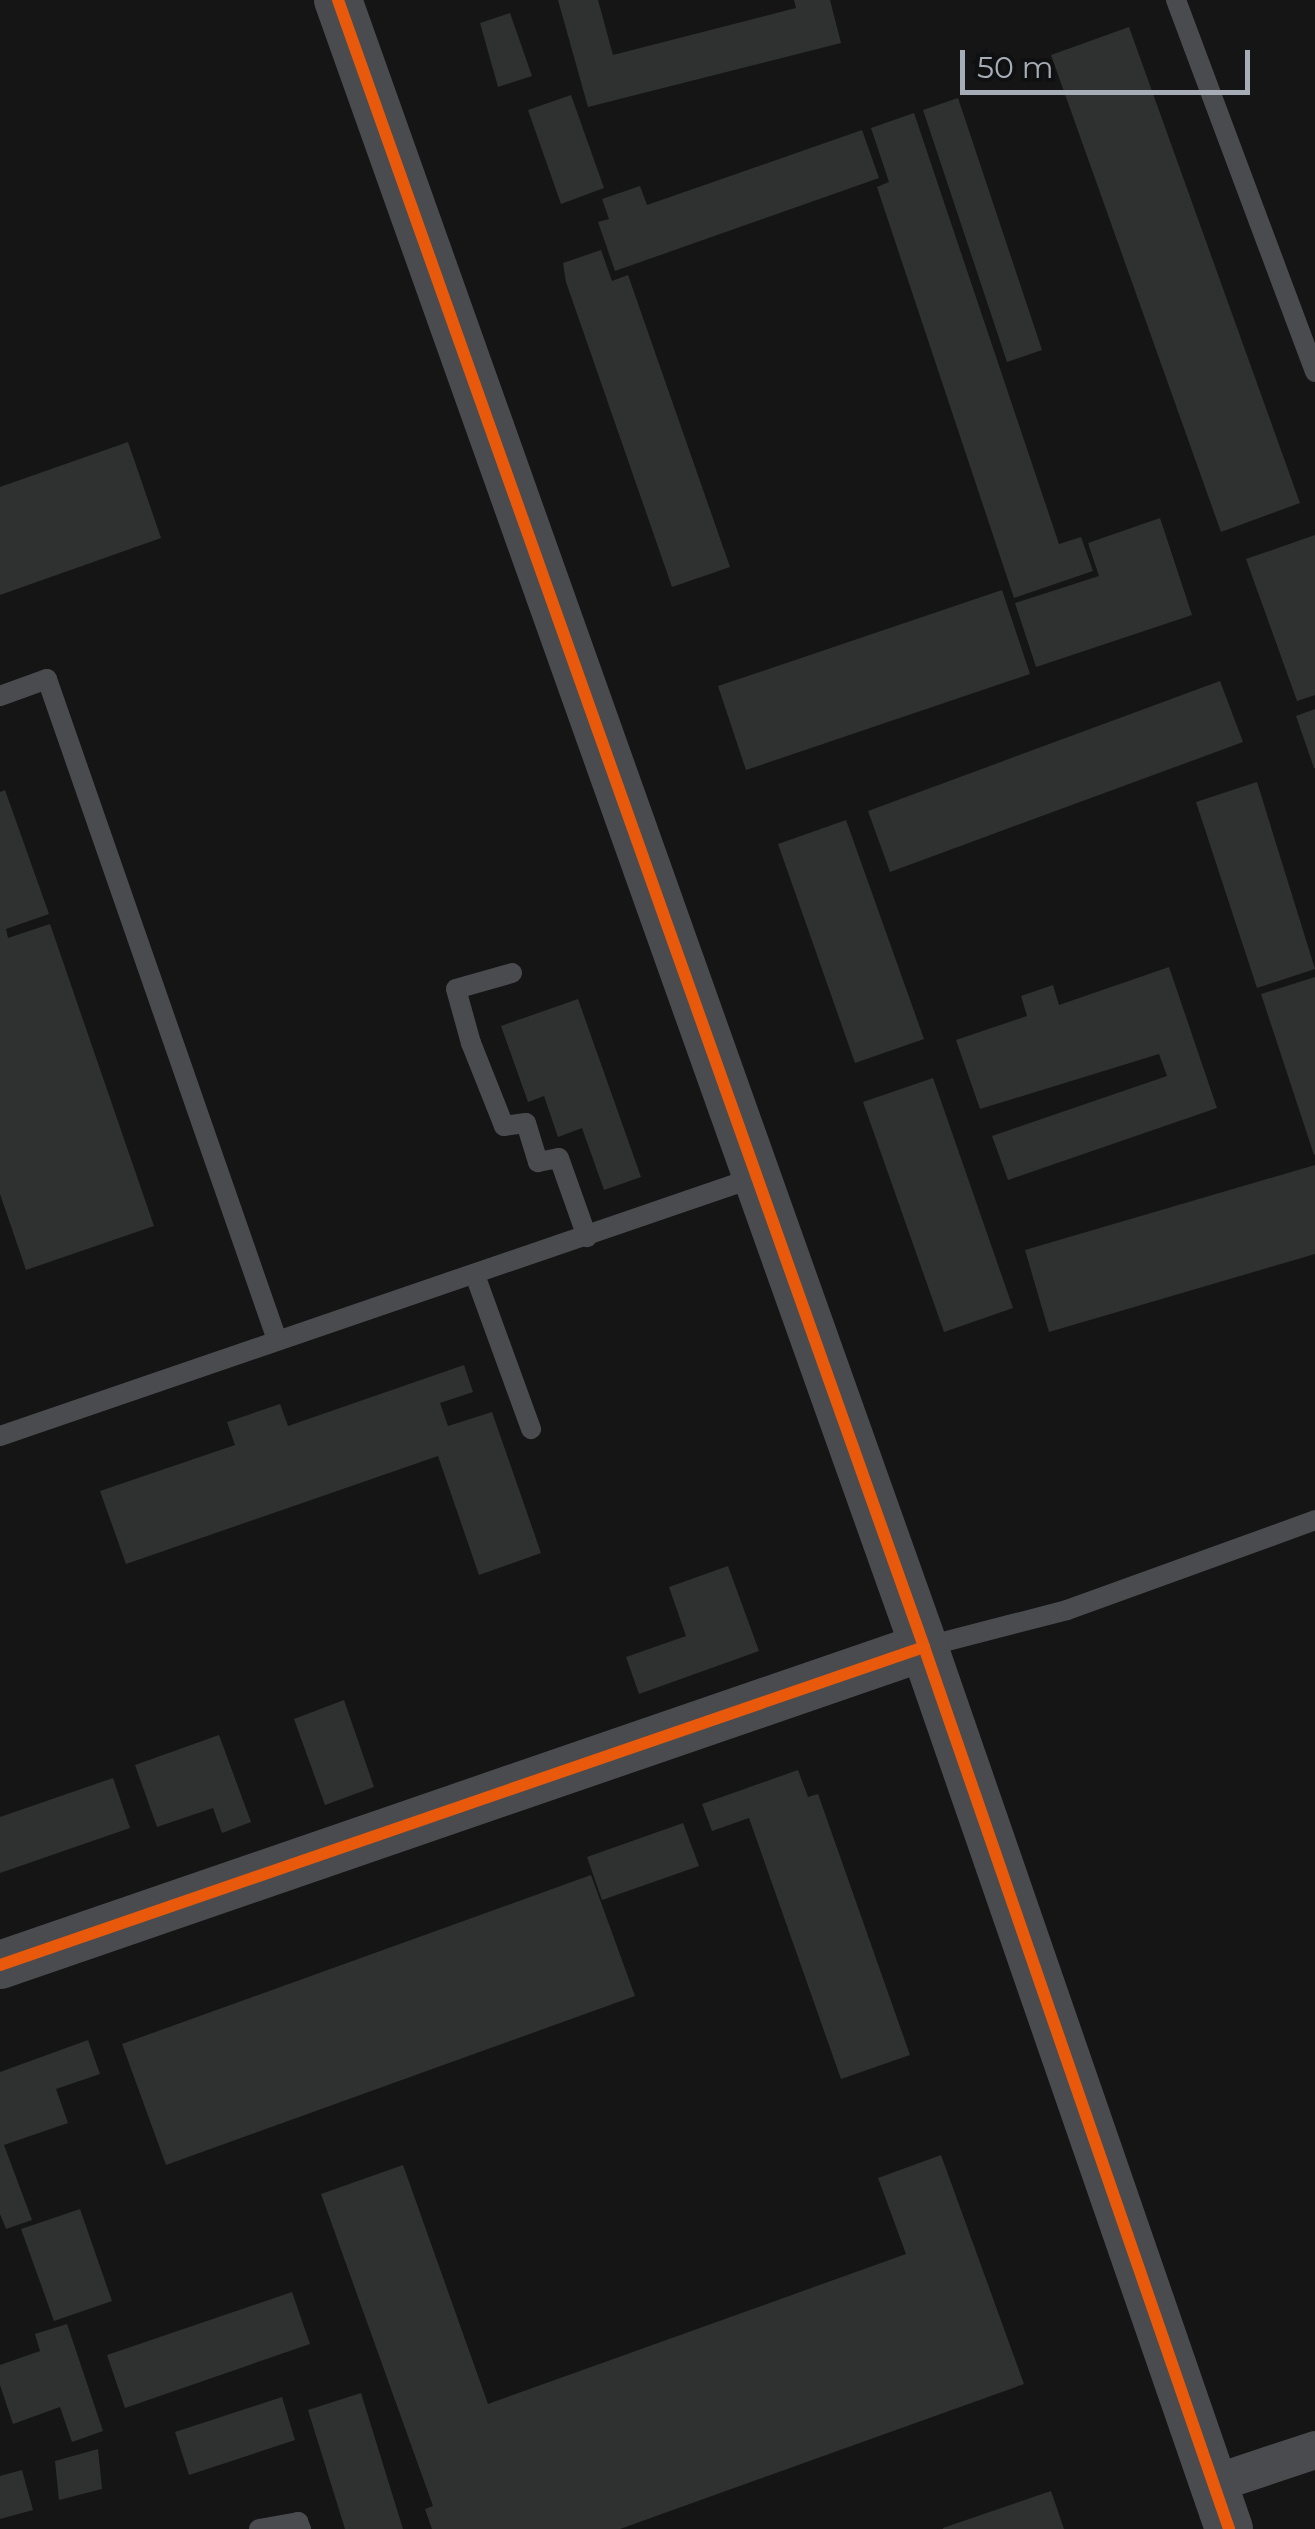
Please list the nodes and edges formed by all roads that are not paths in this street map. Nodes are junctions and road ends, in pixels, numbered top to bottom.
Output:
1 (338, 0) edge
2 (1176, 0) edge
3 (1315, 372) edge
4 (0, 696) edge
5 (512, 973) dead end
6 (753, 1178) junction
7 (587, 1237) junction
8 (475, 1274) junction
9 (276, 1340) junction
10 (530, 1428) dead end
11 (0, 1436) edge
12 (1315, 1520) edge
13 (924, 1647) junction
14 (0, 1965) edge
15 (1315, 2450) edge
16 (1213, 2484) junction
17 (259, 2529) edge
18 (301, 2529) edge
19 (1229, 2529) edge

1 - 6 street
2 - 3 lane
4 - 9 lane
5 - 7 lane
6 - 7 lane
6 - 13 street
7 - 8 lane
8 - 9 lane
8 - 10 lane
9 - 11 lane
12 - 13 lane
13 - 14 street
13 - 16 street
15 - 16 street
16 - 19 street
17 - 18 lane

